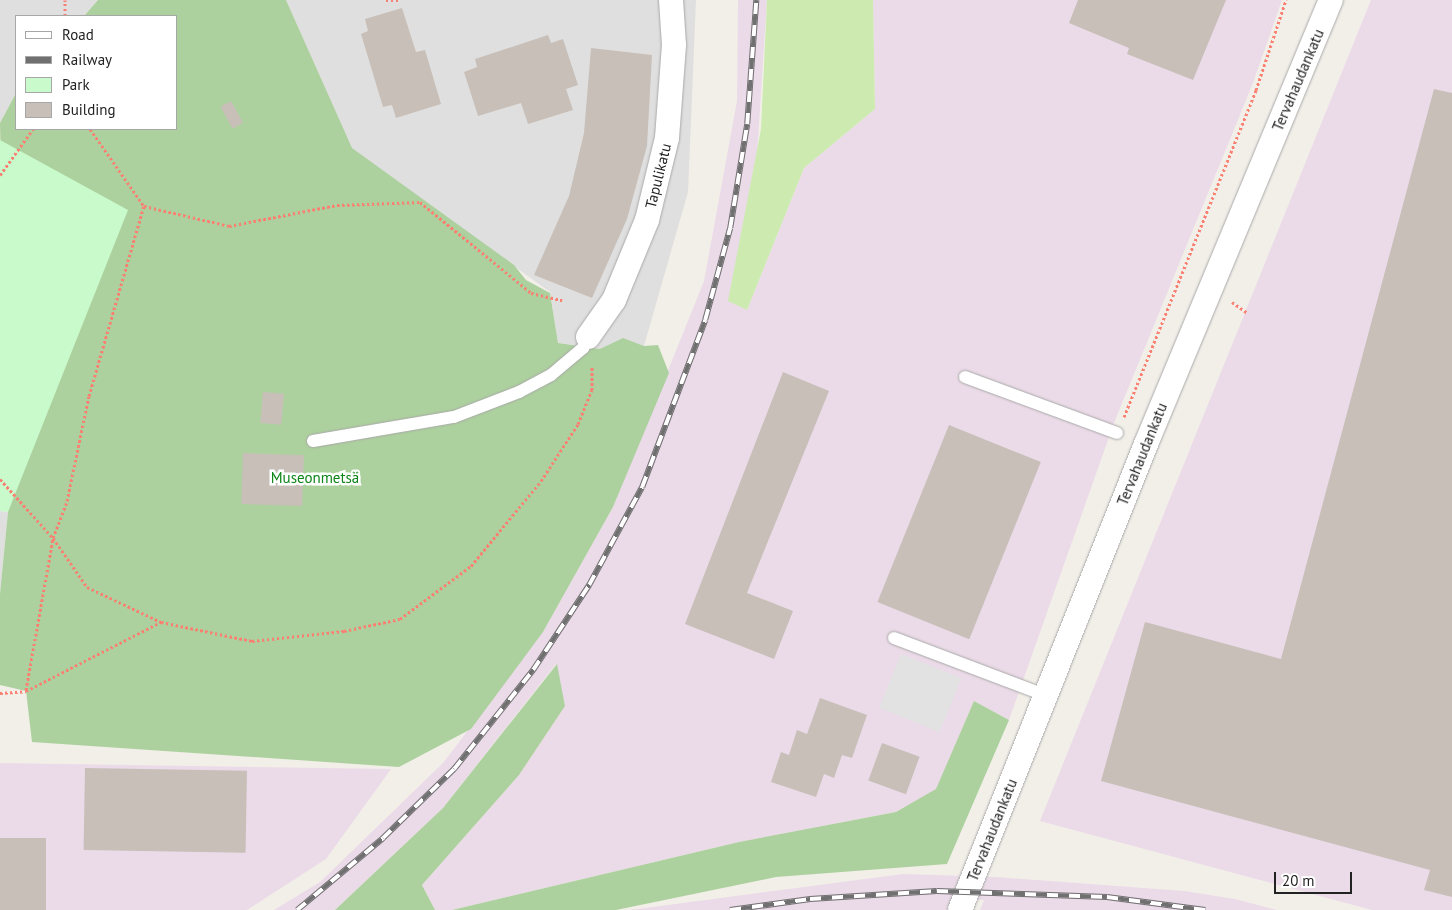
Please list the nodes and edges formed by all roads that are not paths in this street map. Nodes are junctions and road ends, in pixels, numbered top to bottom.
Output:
1 (671, 0) edge
2 (1332, 0) edge
3 (586, 342) joint
4 (965, 377) dead end
5 (1117, 434) road end
6 (312, 441) dead end
7 (894, 638) dead end
8 (1046, 695) junction
9 (960, 910) edge

1 - 3 street, Tapulikatu
2 - 8 street, Tervahaudankatu
3 - 6 lane
4 - 5 lane
7 - 8 lane
8 - 9 street, Tervahaudankatu

